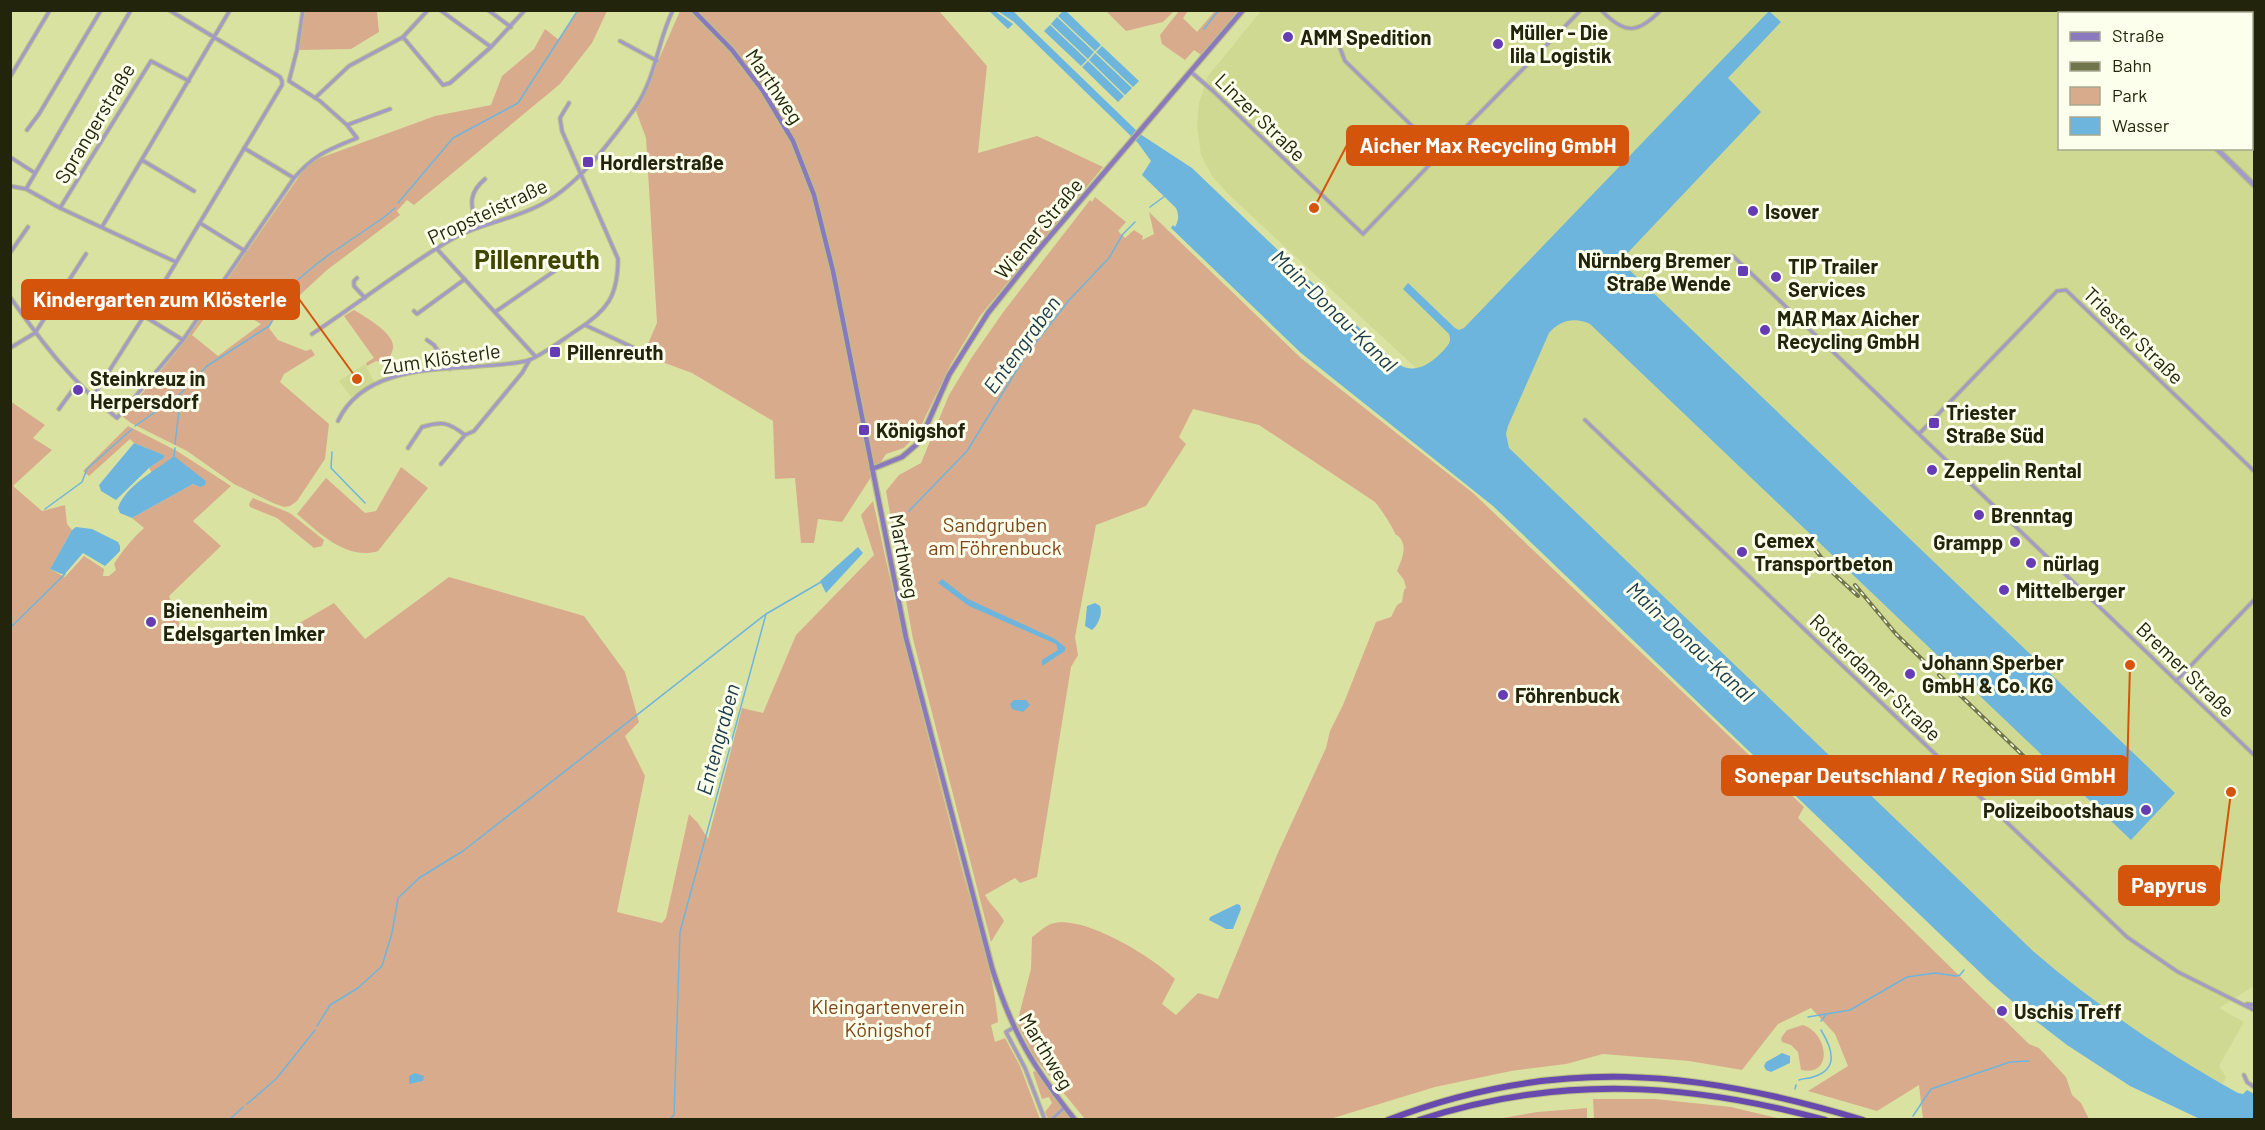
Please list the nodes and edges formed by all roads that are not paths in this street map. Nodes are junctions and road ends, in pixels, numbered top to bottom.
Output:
1 (50, 10) edge
2 (101, 10) edge
3 (131, 10) edge
4 (169, 10) edge
5 (230, 10) edge
6 (303, 10) edge
7 (428, 10) edge
8 (440, 10) edge
9 (488, 10) edge
10 (525, 10) edge
11 (673, 10) edge
12 (693, 10) edge
13 (1243, 10) edge
14 (1581, 10) edge
15 (1601, 10) edge
16 (1660, 10) edge
17 (511, 27) junction
18 (214, 37) junction
19 (403, 38) junction
20 (620, 41) dead end
21 (491, 47) junction
22 (1340, 48) dead end
23 (657, 61) junction
24 (1191, 72) junction
25 (10, 77) edge
26 (189, 81) junction
27 (315, 98) junction
28 (569, 103) dead end
29 (390, 109) dead end
30 (347, 126) junction
31 (1464, 129) dead end
32 (27, 130) dead end
33 (1460, 134) dead end
34 (244, 148) junction
35 (2218, 150) edge
36 (1441, 154) junction
37 (10, 157) edge
38 (142, 160) junction
39 (36, 173) junction
40 (581, 173) junction
41 (294, 178) junction
42 (485, 179) dead end
43 (2254, 185) edge
44 (10, 186) edge
45 (26, 189) junction
46 (194, 191) dead end
47 (60, 208) junction
48 (200, 223) junction
49 (102, 226) junction
50 (28, 227) dead end
51 (476, 228) junction
52 (437, 249) junction
53 (245, 250) junction
54 (10, 253) edge
55 (86, 254) dead end
56 (1733, 256) dead end
57 (176, 262) junction
58 (556, 270) dead end
59 (357, 278) dead end
60 (465, 279) junction
61 (10, 297) edge
62 (365, 298) junction
63 (414, 312) dead end
64 (495, 312) junction
65 (144, 316) junction
66 (585, 325) junction
67 (34, 333) junction
68 (312, 334) dead end
69 (183, 340) junction
70 (427, 340) dead end
71 (10, 348) edge
72 (643, 352) dead end
73 (535, 356) junction
74 (529, 361) junction
75 (450, 369) junction
76 (78, 384) junction
77 (92, 398) junction
78 (59, 410) dead end
79 (1585, 420) dead end
80 (339, 421) dead end
81 (1918, 434) junction
82 (465, 435) junction
83 (408, 448) dead end
84 (441, 464) dead end
85 (872, 469) junction
86 (2254, 471) edge
87 (2254, 600) edge
88 (2176, 681) junction
89 (2254, 755) edge
90 (2242, 1004) junction
91 (2254, 1005) edge
92 (2254, 1010) edge
93 (1013, 1028) junction
94 (2244, 1076) dead end
95 (2254, 1088) edge
96 (1065, 1107) junction
97 (1045, 1119) edge
98 (1050, 1119) edge
99 (1075, 1119) edge
100 (1388, 1119) edge
101 (1419, 1119) edge
102 (1825, 1119) edge
103 (1863, 1119) edge

1 - 25 street
2 - 32 street
3 - 39 street
4 - 18 street
5 - 18 street
6 - 27 street
7 - 19 street
8 - 21 street
9 - 17 street
10 - 17 street
11 - 23 street, Propsteistraße
12 - 85 main road, Marthweg
13 - 24 main road, Wiener Straße
14 - 31 street
15 - 16 street
17 - 21 street
18 - 26 street
18 - 34 street
19 - 21 street
19 - 27 street
20 - 23 street
22 - 36 street
23 - 40 street, Propsteistraße
24 - 36 street, Linzer Straße
24 - 85 main road, Wiener Straße
26 - 38 street
26 - 47 street, Sprangerstraße
27 - 30 street
28 - 40 street
29 - 30 street
30 - 41 street
33 - 36 street
34 - 41 street
34 - 48 street
35 - 43 street
37 - 39 street
38 - 46 street
38 - 49 street
39 - 45 street
40 - 51 street, Propsteistraße
40 - 66 street, Zum Klösterle
41 - 53 street
42 - 51 street
44 - 45 street
45 - 47 street
47 - 49 street
48 - 53 street
48 - 57 street
49 - 57 street
50 - 54 street
51 - 52 street, Propsteistraße
52 - 60 street
52 - 62 street, Propsteistraße
53 - 69 street
55 - 67 street
56 - 81 street, Bremer Straße
57 - 65 street
58 - 64 street
59 - 62 street
60 - 63 street
60 - 64 street
61 - 67 street
62 - 68 street, Propsteistraße
64 - 73 street
65 - 69 street
65 - 77 street
66 - 72 street
66 - 73 street, Zum Klösterle
67 - 71 street
67 - 76 street
69 - 77 street
70 - 75 street
73 - 74 street, Zum Klösterle
74 - 75 street, Zum Klösterle
74 - 82 street, Zum Klösterle
75 - 80 street, Zum Klösterle
76 - 77 street
76 - 78 street
79 - 90 street, Rotterdamer Straße
81 - 86 street, Triester Straße
81 - 88 street, Bremer Straße
82 - 83 street
82 - 84 street, Zum Klösterle
85 - 93 main road, Marthweg
87 - 88 street
88 - 89 street, Bremer Straße
90 - 91 street, Rotterdamer Straße
90 - 92 street, Rotterdamer Straße
93 - 96 main road, Marthweg
93 - 97 street
94 - 95 street
96 - 98 street
96 - 99 main road, Marthweg
100 - 103 highway
101 - 102 highway

